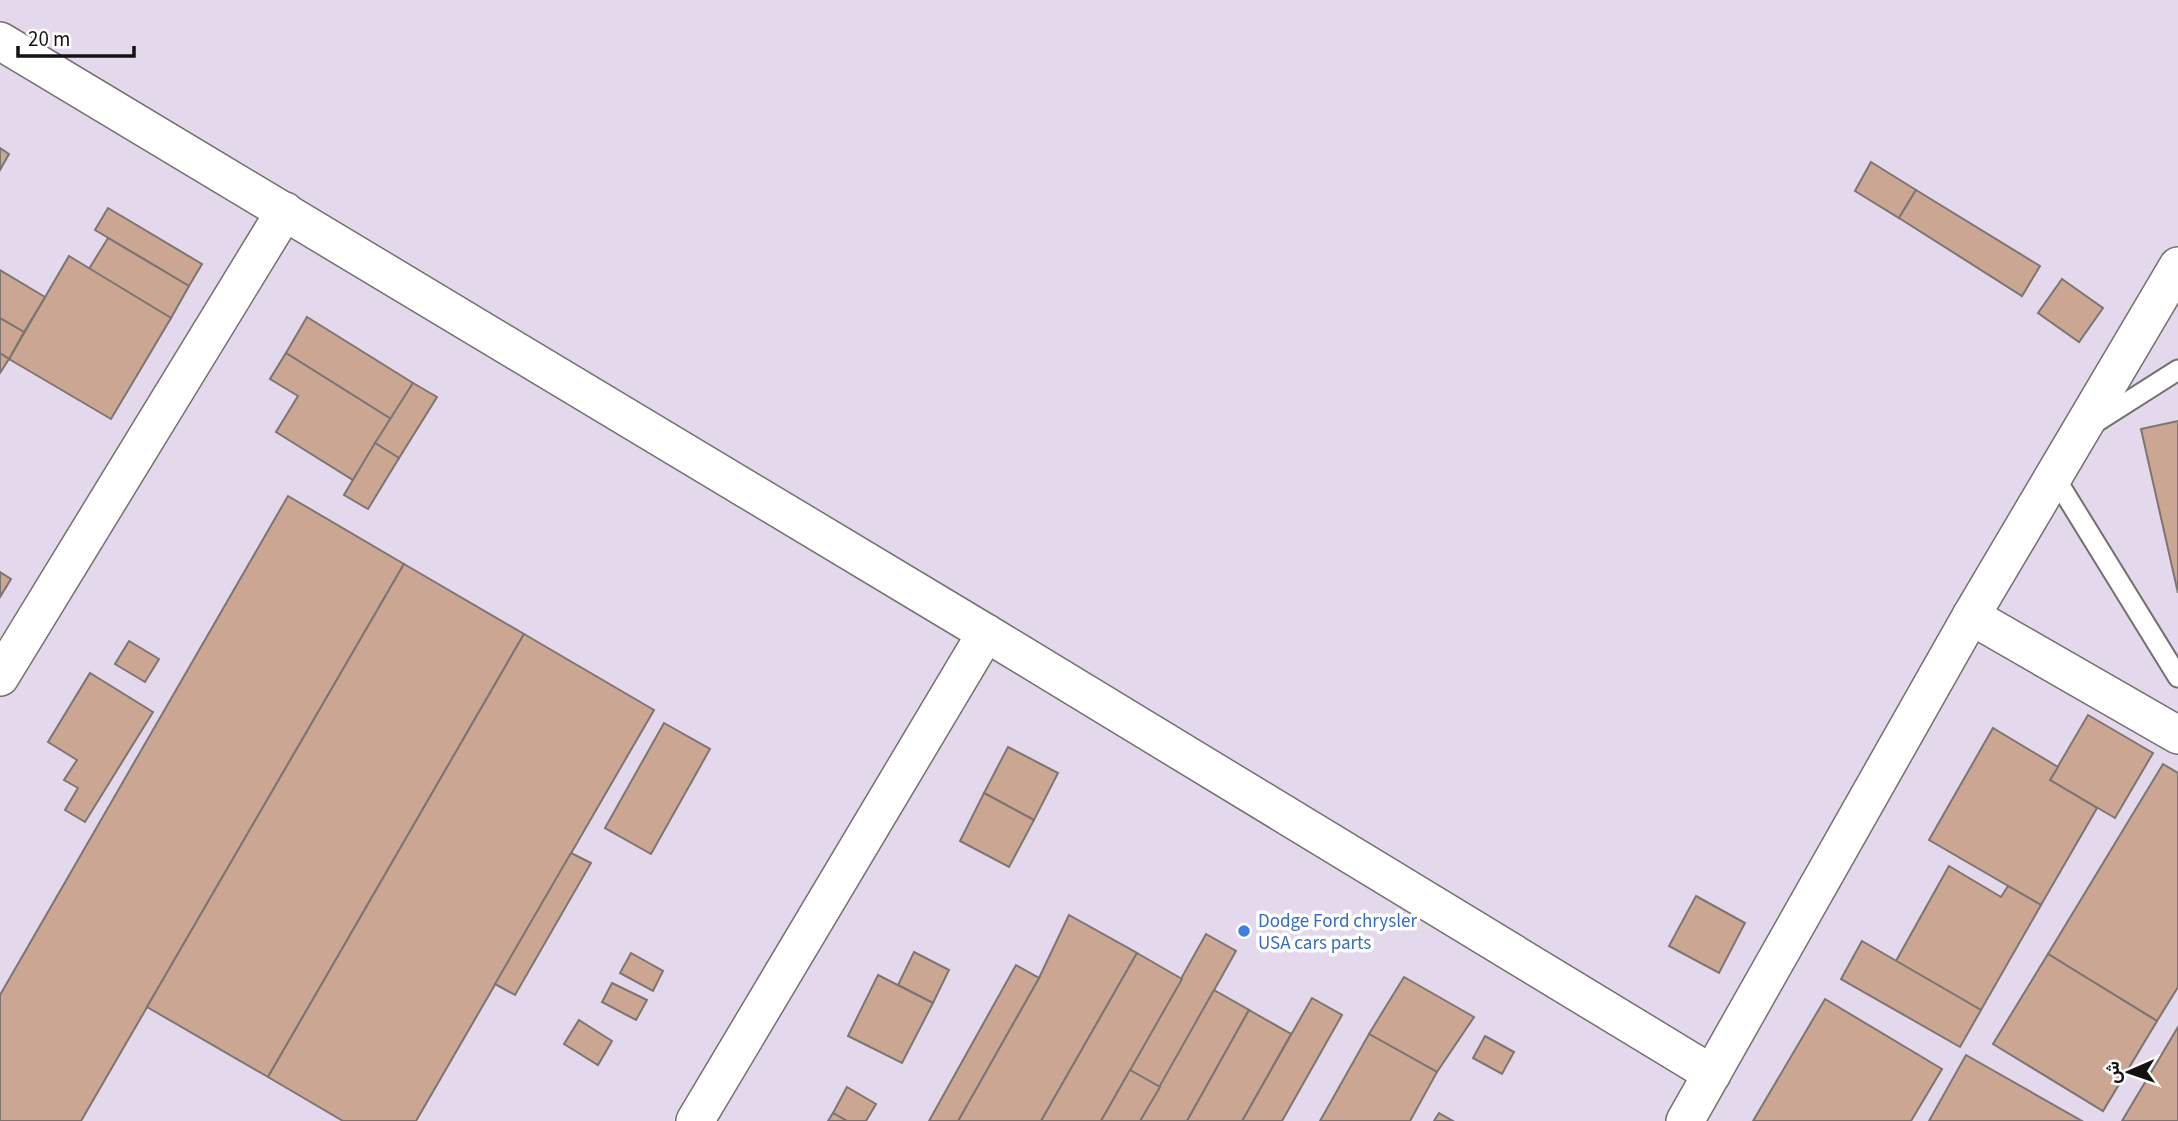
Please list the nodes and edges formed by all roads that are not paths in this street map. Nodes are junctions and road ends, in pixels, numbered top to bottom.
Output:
1 (0, 41) edge
2 (285, 211) junction
3 (2178, 266) edge
4 (2178, 370) edge
5 (2081, 432) junction
6 (2054, 476) junction
7 (1970, 616) junction
8 (986, 633) junction
9 (0, 677) edge
10 (2178, 677) edge
11 (2178, 735) edge
12 (1712, 1074) junction
13 (695, 1121) edge
14 (1685, 1121) edge

1 - 2 street
2 - 8 street
2 - 9 street
3 - 5 street
4 - 5 lane
5 - 6 street
6 - 7 street
6 - 10 lane
7 - 11 street
7 - 12 street
8 - 12 street
8 - 13 street
12 - 14 street

